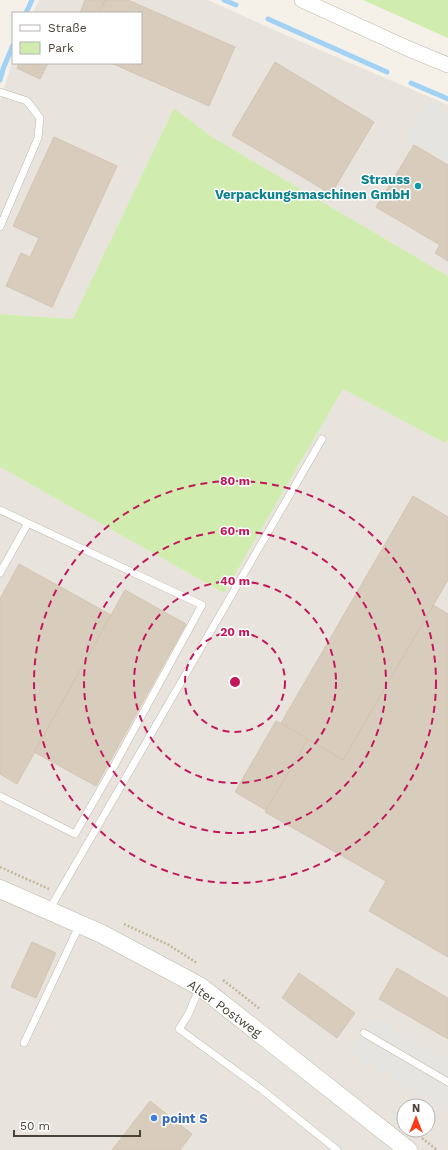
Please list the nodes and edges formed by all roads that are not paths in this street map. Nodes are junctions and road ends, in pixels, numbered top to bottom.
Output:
1 (302, 0) edge
2 (448, 65) edge
3 (0, 92) edge
4 (0, 227) edge
5 (322, 439) dead end
6 (0, 510) edge
7 (28, 523) junction
8 (0, 574) edge
9 (0, 796) edge
10 (0, 889) edge
11 (49, 910) junction
12 (80, 924) junction
13 (201, 987) junction
14 (364, 1033) dead end
15 (24, 1043) dead end
16 (448, 1082) edge
17 (337, 1150) edge
18 (408, 1150) edge

1 - 2 street
3 - 4 lane
5 - 11 lane
6 - 7 lane
7 - 8 lane
7 - 9 lane
10 - 11 street, Alter Postweg
11 - 12 street, Alter Postweg
12 - 13 street, Alter Postweg
12 - 15 lane
13 - 17 lane
13 - 18 street, Alter Postweg
14 - 16 lane

